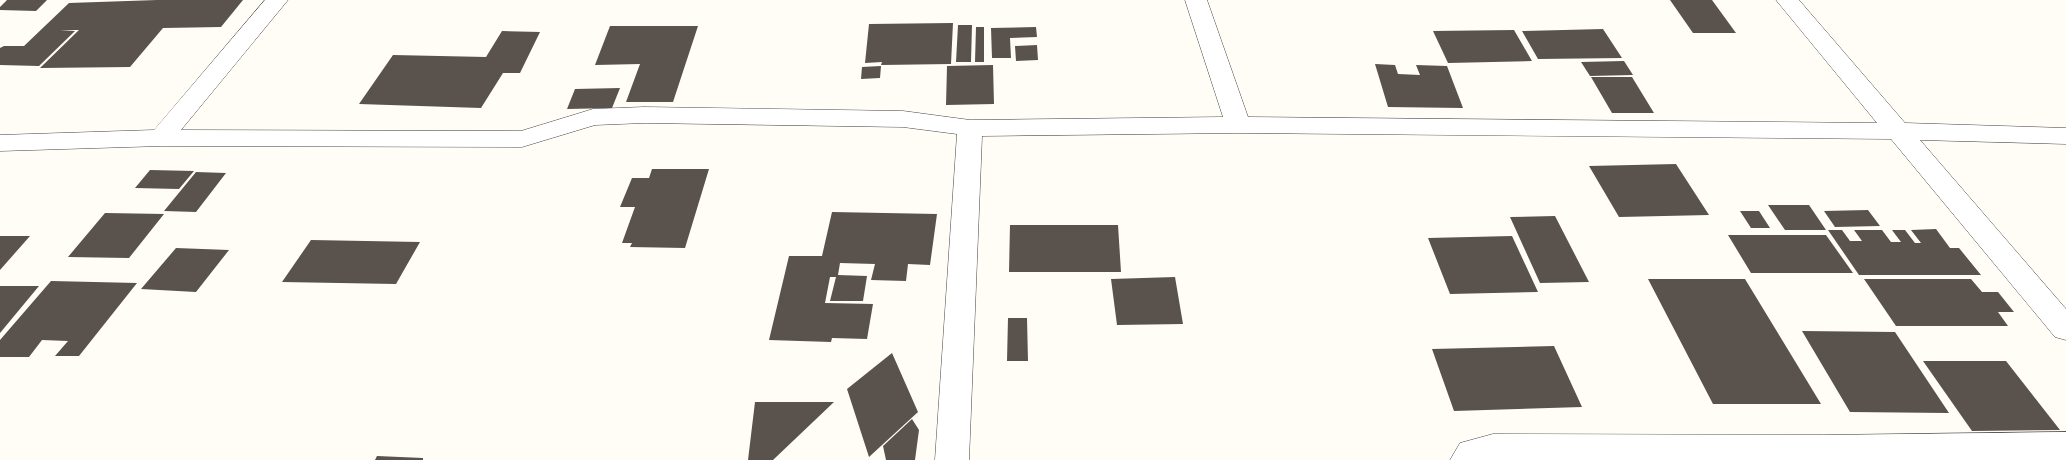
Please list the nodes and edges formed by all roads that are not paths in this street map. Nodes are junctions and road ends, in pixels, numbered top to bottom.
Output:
1 (277, 0) edge
2 (1196, 0) edge
3 (1787, 0) edge
4 (1238, 125) junction
5 (970, 128) junction
6 (1897, 131) junction
7 (2066, 136) edge
8 (160, 138) junction
9 (0, 143) edge
10 (2066, 329) edge
11 (2066, 446) edge
12 (952, 460) edge
13 (1467, 460) edge

1 - 8 street
2 - 4 street
3 - 6 street
4 - 5 street
4 - 6 street
5 - 8 street
5 - 12 street
6 - 7 street
6 - 10 street
8 - 9 street
11 - 13 street

